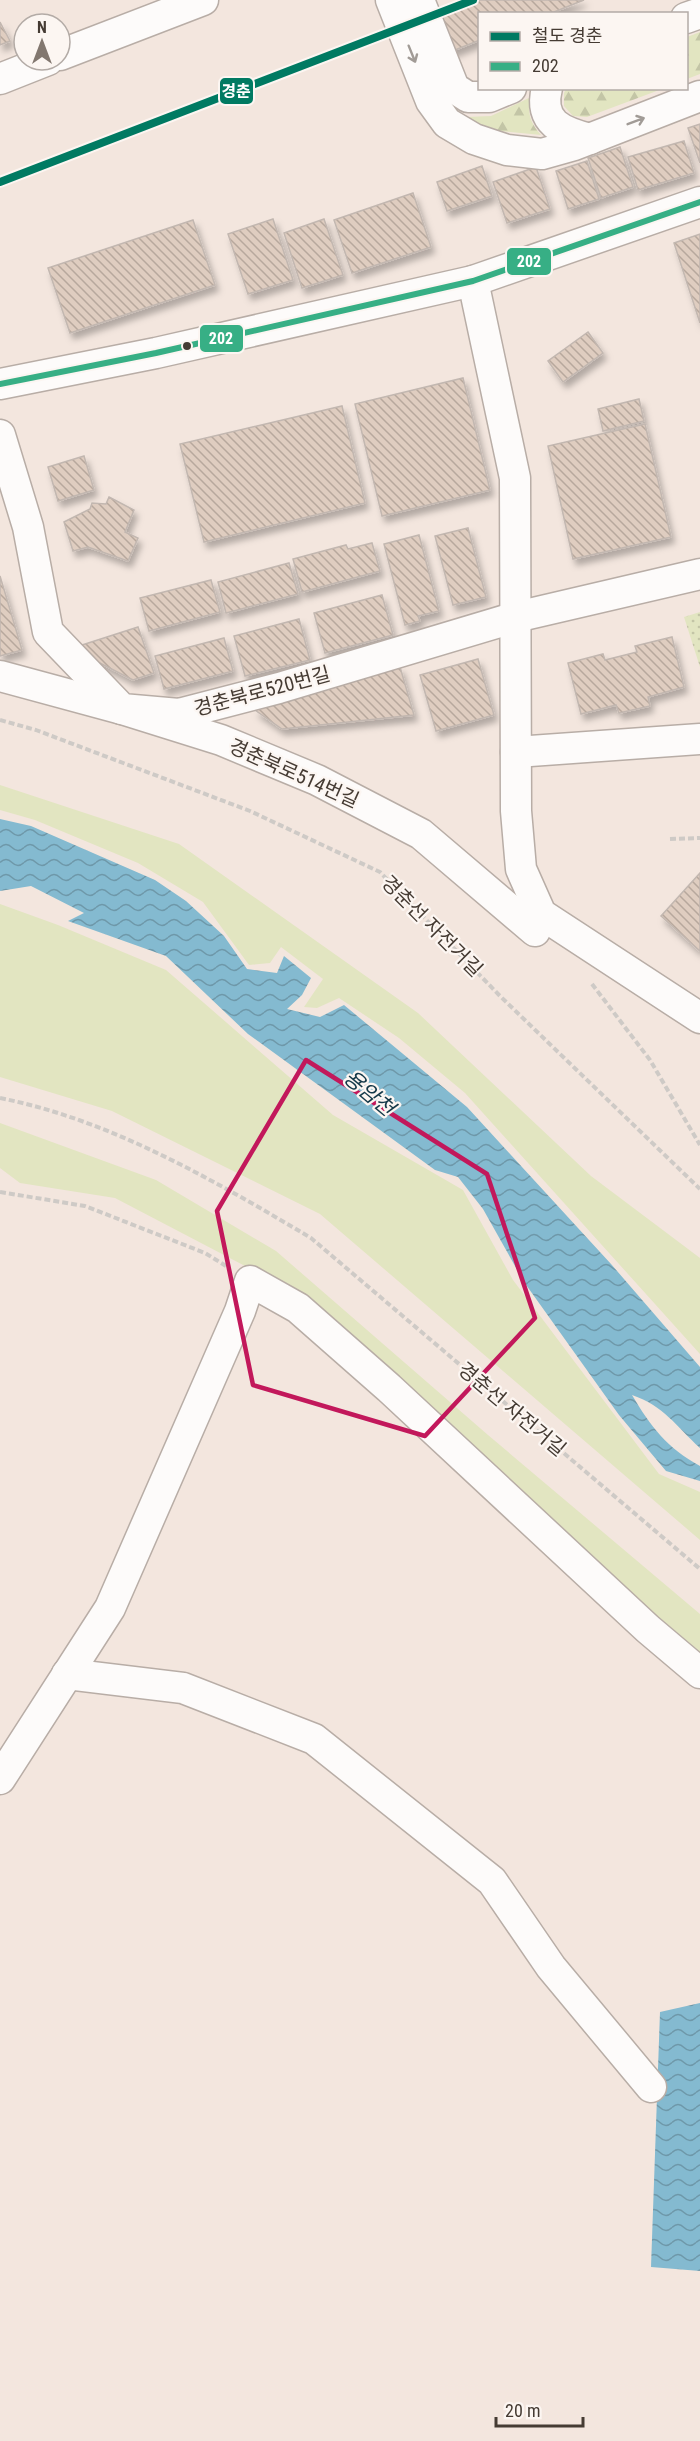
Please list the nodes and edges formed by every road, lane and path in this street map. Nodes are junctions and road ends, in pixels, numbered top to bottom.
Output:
1 (202, 0) edge
2 (391, 0) edge
3 (420, 0) edge
4 (72, 50) edge
5 (18, 72) edge
6 (0, 79) edge
7 (506, 90) edge
8 (546, 90) edge
9 (700, 96) edge
10 (590, 139) junction
11 (700, 202) edge
12 (473, 281) junction
13 (0, 384) edge
14 (0, 435) edge
15 (700, 574) edge
16 (516, 617) junction
17 (0, 676) edge
18 (122, 709) junction
19 (0, 720) edge
20 (700, 739) edge
21 (516, 752) junction
22 (700, 838) edge
23 (670, 839) dead end
24 (541, 914) junction
25 (585, 975) dead end
26 (700, 1018) edge
27 (0, 1098) edge
28 (700, 1145) edge
29 (700, 1189) edge
30 (0, 1192) edge
31 (250, 1281) junction
32 (700, 1569) edge
33 (700, 1672) edge
34 (68, 1674) junction
35 (0, 1779) edge
36 (651, 2087) dead end

1 - 4 street
2 -> 10 street
3 - 7 street
5 - 6 street
8 - 10 street
10 -> 9 street
11 - 12 street
12 - 13 street
12 - 16 street
14 - 18 street
15 - 16 street, 경춘북로520번길
16 - 18 street, 경춘북로520번길
16 - 21 street
17 - 18 street, 경춘북로514번길
18 - 24 street, 경춘북로514번길
19 - 29 path, 경춘선 자전거길
20 - 21 street
21 - 24 street
22 - 23 path
24 - 26 street
25 - 28 path
27 - 32 path, 경춘선 자전거길
30 - 31 path
31 - 33 street
31 - 34 street
34 - 35 street
34 - 36 street

